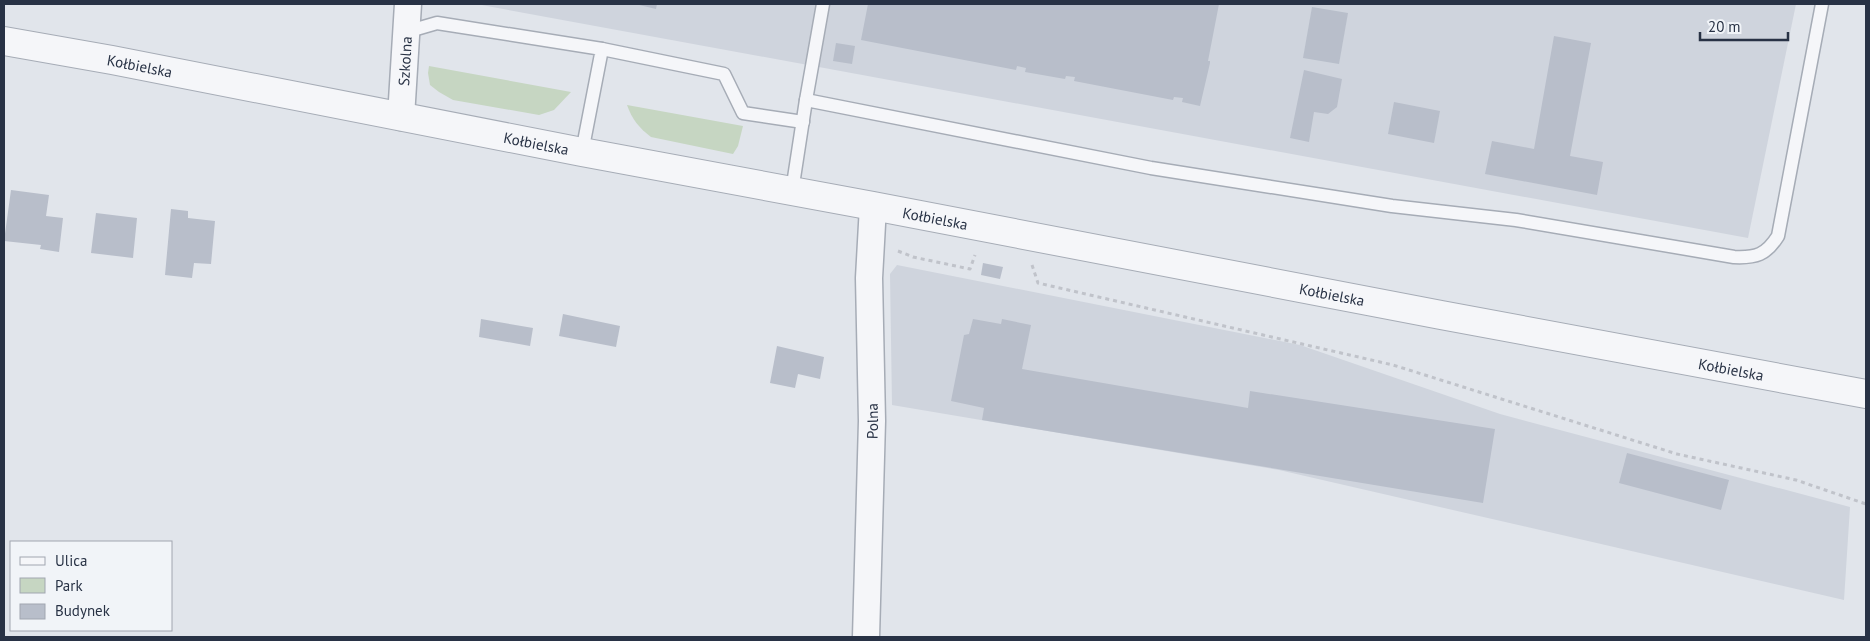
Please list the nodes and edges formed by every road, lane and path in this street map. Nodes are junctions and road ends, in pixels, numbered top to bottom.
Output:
1 (408, 4) edge
2 (823, 4) edge
3 (1822, 4) edge
4 (406, 32) junction
5 (4, 41) edge
6 (602, 48) junction
7 (806, 100) junction
8 (401, 117) junction
9 (803, 122) junction
10 (582, 152) junction
11 (792, 191) junction
12 (873, 206) junction
13 (1029, 235) junction
14 (1866, 394) edge
15 (1866, 504) edge
16 (866, 637) edge

1 - 4 street, Szkolna
2 - 7 lane
3 - 7 lane
4 - 6 lane
4 - 8 street, Szkolna
5 - 8 street, Kołbielska
6 - 9 lane
6 - 10 lane
7 - 9 lane
8 - 10 street, Kołbielska
9 - 11 lane
10 - 11 street, Kołbielska
11 - 12 street, Kołbielska
12 - 13 street, Kołbielska
12 - 16 street, Polna
13 - 14 street, Kołbielska
13 - 15 path

